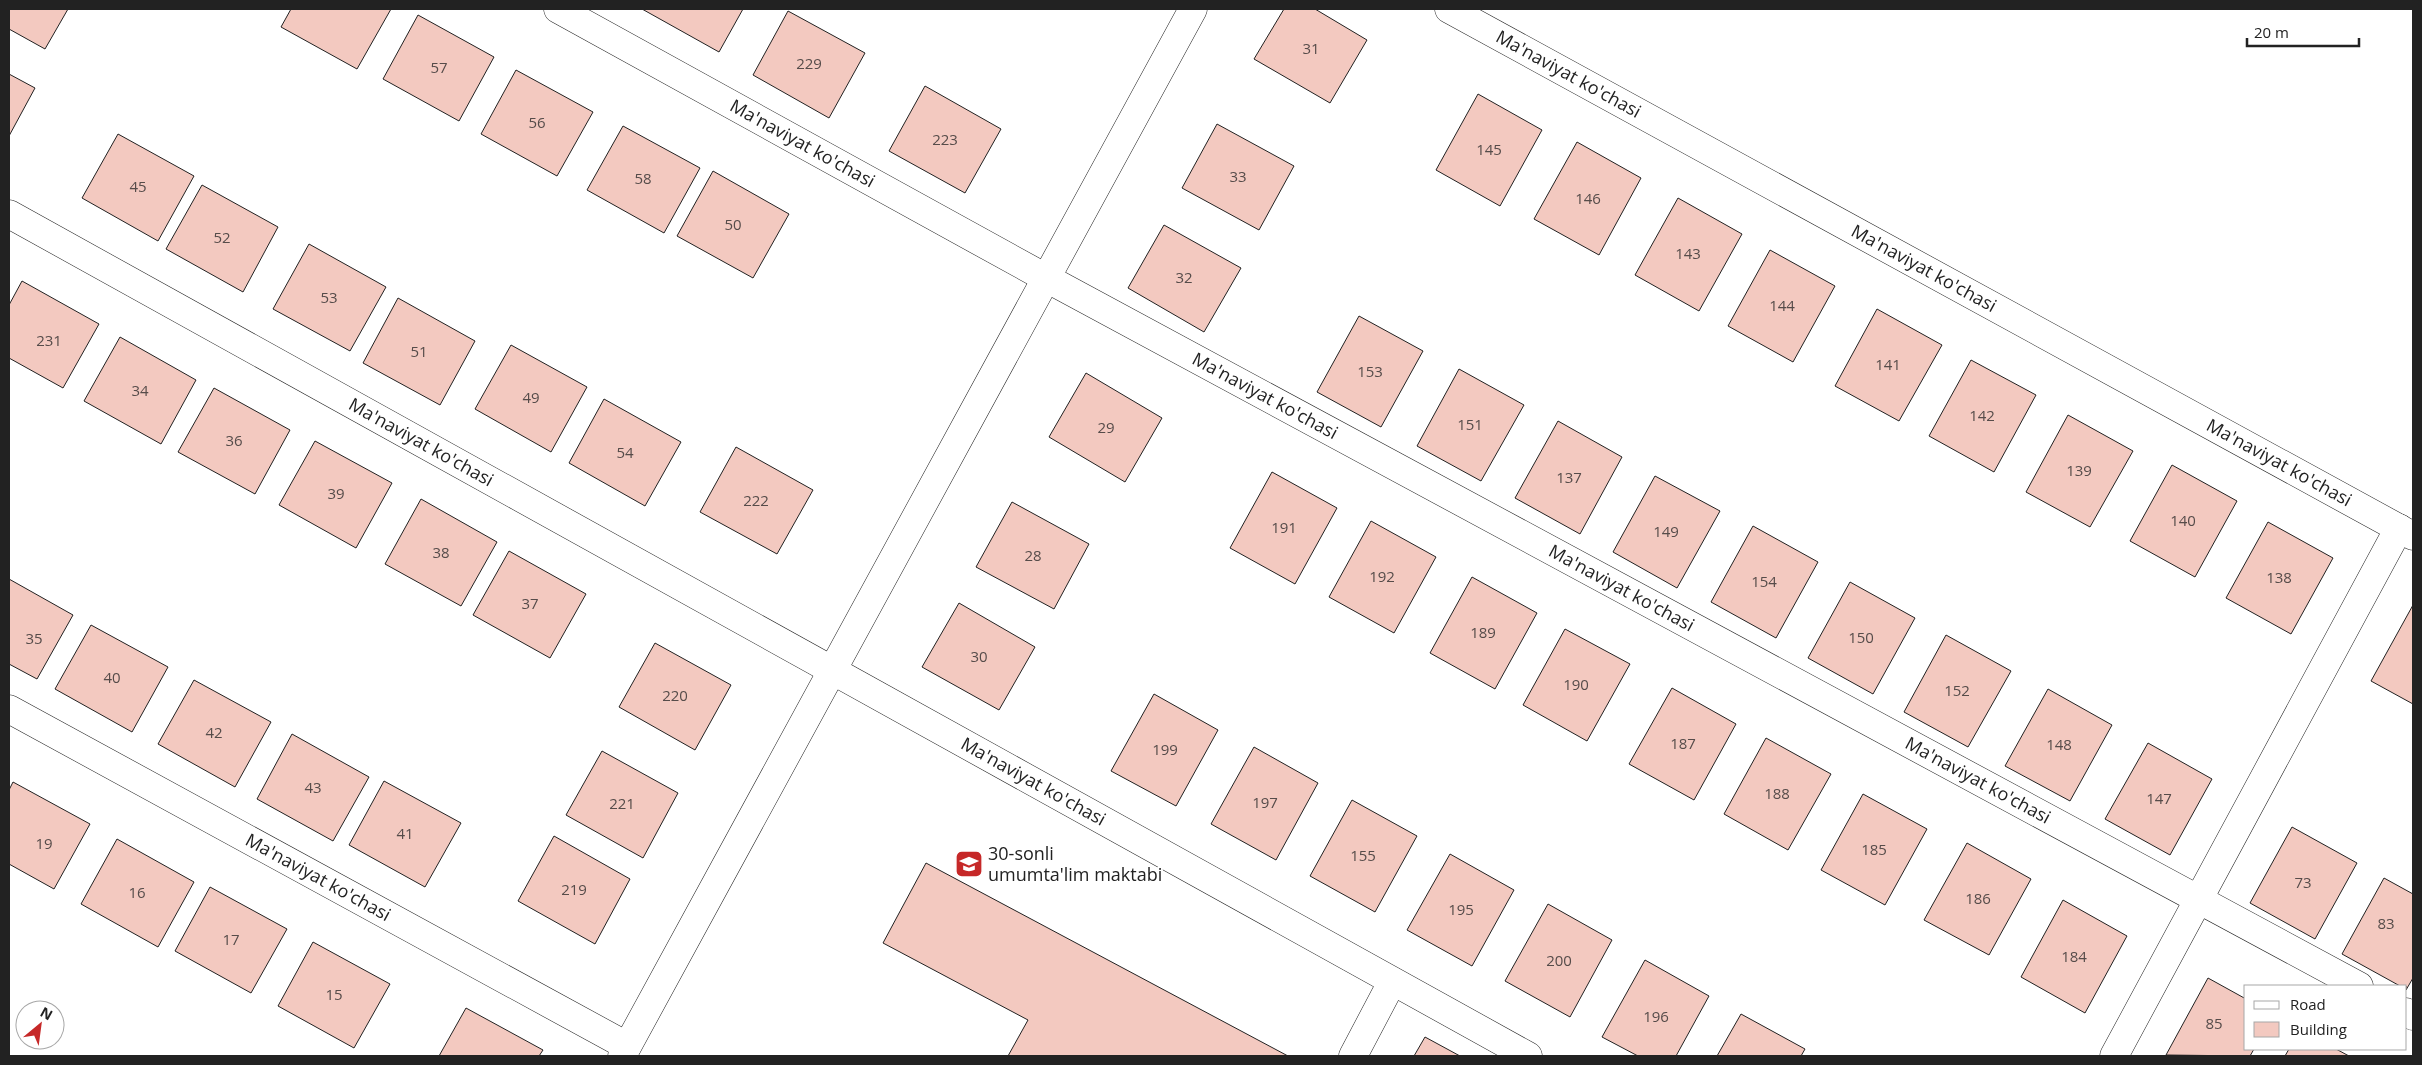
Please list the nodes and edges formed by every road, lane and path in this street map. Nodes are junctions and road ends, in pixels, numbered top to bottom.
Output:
1 (558, 9) edge
2 (1193, 9) edge
3 (1449, 9) edge
4 (9, 214) edge
5 (1046, 278) junction
6 (2406, 532) edge
7 (832, 670) junction
8 (9, 709) edge
9 (2197, 899) junction
10 (1392, 982) junction
11 (2356, 985) edge
12 (625, 1051) edge
13 (1353, 1056) edge
14 (1528, 1056) edge
15 (2114, 1056) edge

1 - 5 street, Ma'naviyat ko'chasi
2 - 5 street, Ma'naviyat ko'chasi
3 - 6 street, Ma'naviyat ko'chasi
4 - 7 street, Ma'naviyat ko'chasi
5 - 7 street, Ma'naviyat ko'chasi
5 - 9 street, Ma'naviyat ko'chasi
6 - 9 street, Ma'naviyat ko'chasi
7 - 10 street, Ma'naviyat ko'chasi
7 - 12 street, Ma'naviyat ko'chasi
8 - 12 street, Ma'naviyat ko'chasi
9 - 11 street, Ma'naviyat ko'chasi
9 - 15 street, Ma'naviyat ko'chasi
10 - 13 street
10 - 14 street, Ma'naviyat ko'chasi

